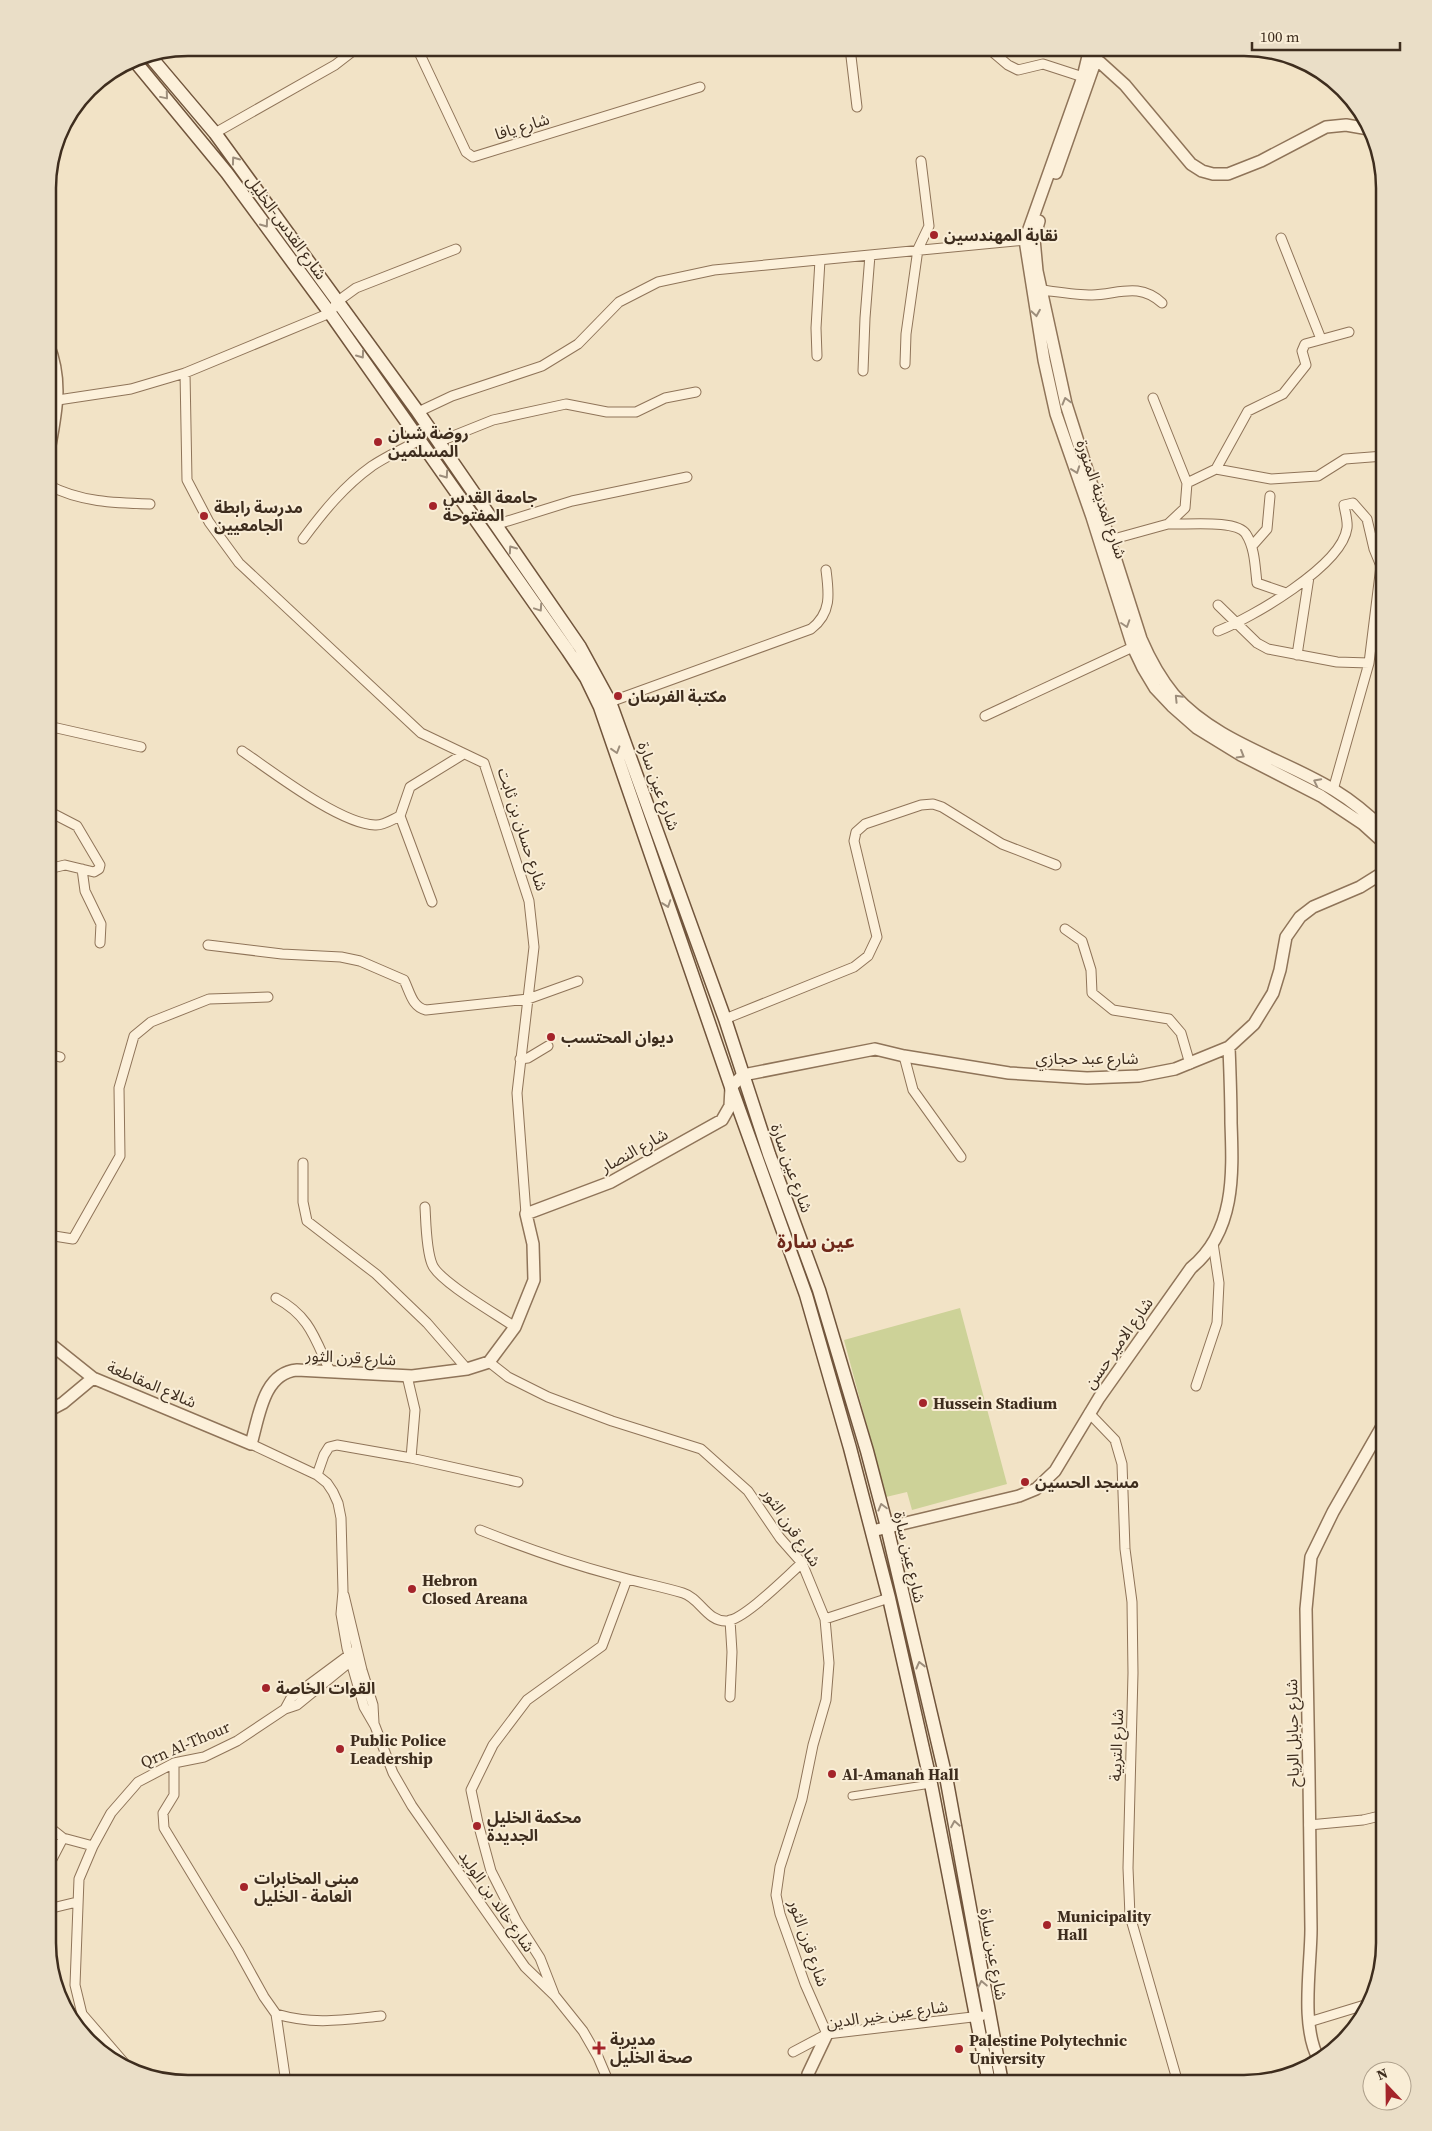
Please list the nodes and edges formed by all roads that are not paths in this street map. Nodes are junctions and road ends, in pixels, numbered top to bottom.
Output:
1 (346, 56) edge
2 (421, 56) edge
3 (851, 57) edge
4 (998, 57) edge
5 (1092, 57) edge
6 (1092, 57) edge
7 (1099, 57) edge
8 (154, 61) edge
9 (139, 66) edge
10 (1082, 77) junction
11 (700, 87) dead end
12 (857, 107) dead end
13 (1361, 128) edge
14 (215, 133) junction
15 (921, 161) dead end
16 (1281, 238) dead end
17 (1025, 240) junction
18 (456, 249) dead end
19 (918, 250) junction
20 (870, 255) junction
21 (820, 260) junction
22 (1042, 290) junction
23 (338, 301) junction
24 (1162, 303) dead end
25 (330, 313) junction
26 (1349, 332) dead end
27 (1321, 340) junction
28 (817, 356) dead end
29 (905, 364) dead end
30 (863, 371) dead end
31 (186, 373) junction
32 (696, 392) dead end
33 (1153, 398) dead end
34 (57, 399) edge
35 (418, 412) junction
36 (408, 421) joint
37 (420, 440) junction
38 (438, 442) junction
39 (1376, 457) edge
40 (1216, 469) junction
41 (687, 477) dead end
42 (1187, 483) junction
43 (57, 489) edge
44 (1270, 496) dead end
45 (150, 504) dead end
46 (1168, 524) junction
47 (496, 525) junction
48 (303, 539) dead end
49 (1110, 540) junction
50 (1252, 546) junction
51 (1376, 553) edge
52 (826, 570) dead end
53 (1309, 577) junction
54 (1286, 593) junction
55 (1218, 605) dead end
56 (1376, 614) edge
57 (1238, 624) junction
58 (1218, 632) dead end
59 (1134, 647) junction
60 (1297, 655) junction
61 (1369, 664) junction
62 (610, 702) junction
63 (985, 716) dead end
64 (57, 728) edge
65 (141, 747) dead end
66 (242, 751) dead end
67 (462, 754) junction
68 (1334, 790) junction
69 (57, 815) edge
70 (400, 816) junction
71 (1376, 822) edge
72 (1376, 836) edge
73 (1056, 865) dead end
74 (57, 867) edge
75 (82, 869) junction
76 (1376, 877) edge
77 (432, 902) dead end
78 (1065, 929) dead end
79 (100, 943) dead end
80 (208, 946) dead end
81 (578, 981) dead end
82 (268, 996) dead end
83 (528, 999) junction
84 (725, 1019) junction
85 (548, 1046) dead end
86 (1229, 1047) junction
87 (57, 1056) edge
88 (904, 1056) junction
89 (60, 1057) dead end
90 (520, 1058) junction
91 (1190, 1064) junction
92 (743, 1075) junction
93 (731, 1087) junction
94 (961, 1157) dead end
95 (302, 1163) dead end
96 (425, 1207) dead end
97 (526, 1214) junction
98 (56, 1236) edge
99 (1213, 1243) junction
100 (276, 1298) dead end
101 (515, 1327) junction
102 (56, 1349) edge
103 (490, 1362) junction
104 (467, 1368) junction
105 (330, 1371) junction
106 (407, 1376) junction
107 (93, 1378) junction
108 (1196, 1386) dead end
109 (56, 1407) edge
110 (1089, 1413) junction
111 (1376, 1437) edge
112 (251, 1444) junction
113 (411, 1458) junction
114 (317, 1475) junction
115 (518, 1482) dead end
116 (887, 1526) junction
117 (480, 1530) dead end
118 (872, 1531) junction
119 (802, 1563) junction
120 (627, 1579) junction
121 (890, 1598) junction
122 (824, 1619) junction
123 (730, 1620) junction
124 (352, 1655) junction
125 (730, 1697) dead end
126 (174, 1763) junction
127 (931, 1784) junction
128 (852, 1796) dead end
129 (1376, 1817) edge
130 (1309, 1825) junction
131 (56, 1833) edge
132 (62, 1838) junction
133 (93, 1846) junction
134 (56, 1850) edge
135 (77, 1902) junction
136 (56, 1907) edge
137 (555, 1996) junction
138 (1359, 2007) edge
139 (82, 2014) junction
140 (276, 2014) junction
141 (983, 2015) junction
142 (381, 2016) dead end
143 (79, 2017) edge
144 (1308, 2022) junction
145 (827, 2034) junction
146 (793, 2052) dead end
147 (1316, 2053) edge
148 (116, 2054) edge
149 (285, 2074) edge
150 (605, 2074) edge
151 (808, 2075) edge
152 (988, 2075) edge
153 (1000, 2075) edge
154 (1175, 2075) edge

1 - 14 street
2 - 11 street, شارع يافا
3 - 12 street
4 - 10 street
5 - 10 street, شارع المدينة المنورة
6 - 22 street, شارع المدينة المنورة
7 - 13 street
8 - 14 main road, شارع القدس-الخليل
9 -> 25 main road, شارع القدس-الخليل
10 - 17 street, شارع المدينة المنورة
23 -> 14 main road, شارع القدس-الخليل
15 - 19 street
16 - 27 street
17 - 19 street
17 -> 59 street, شارع المدينة المنورة
18 - 23 street
19 - 20 street
19 - 29 street
20 - 21 street
20 - 30 street
21 - 28 street
21 - 35 street
22 - 24 street
49 -> 22 street, شارع المدينة المنورة
23 - 25 street
23 - 35 main road, شارع القدس-الخليل
25 - 31 street
25 -> 36 main road, شارع القدس-الخليل
26 - 27 street
27 - 40 street
31 - 34 street
31 - 67 street, شارع حسان بن ثابت
32 - 38 street
33 - 42 street
35 - 38 main road, شارع عين سارة
36 - 37 main road, شارع عين سارة
37 - 48 street
37 -> 93 main road, شارع عين سارة
38 - 47 main road, شارع عين سارة
39 - 40 street
40 - 42 street
41 - 47 street
42 - 46 street
43 - 45 street
44 - 50 street
46 - 49 street
46 - 50 street
62 -> 47 main road, شارع عين سارة
68 -> 49 street, شارع المدينة المنورة
50 - 54 street
51 - 53 street
52 - 62 street
53 - 54 street
53 - 60 street
54 - 57 street
55 - 57 street
56 - 61 street
57 - 58 street
57 - 60 street
59 - 63 street
59 -> 72 street, شارع المدينة المنورة
60 - 61 street
61 - 68 street
62 - 84 main road, شارع عين سارة
64 - 65 street
66 - 70 street
67 - 70 street
67 - 83 street, شارع حسان بن ثابت
68 - 71 street, شارع المدينة المنورة
69 - 75 street
70 - 77 street
73 - 84 street
74 - 75 street
75 - 79 street
76 - 86 street, شارع عبد حجازي
78 - 91 street
80 - 83 street
81 - 83 street
82 - 98 street
83 - 90 street, شارع حسان بن ثابت
84 - 92 main road, شارع عين سارة
85 - 90 street
86 - 91 street, شارع عبد حجازي
86 - 99 street, شارع الامير حسن
87 - 89 street
88 - 91 street, شارع عبد حجازي
88 - 92 street, شارع عبد حجازي
88 - 94 street
90 - 97 street, شارع حسان بن ثابت
92 - 93 street
116 -> 92 main road, شارع عين سارة
93 - 97 street, شارع النصار
93 - 118 main road, شارع عين سارة
95 - 104 street
96 - 101 street
97 - 101 street, شارع حسان بن ثابت
99 - 108 street
99 - 110 street, شارع الامير حسن
100 - 105 street
101 - 103 street, شارع حسان بن ثابت
102 - 107 street, شالاع المقاطعة
103 - 104 street
103 - 119 street, شارع قرن الثور
104 - 106 street, شارع قرن الثور
105 - 106 street, شارع قرن الثور
105 - 112 street, شارع قرن الثور
106 - 113 street
107 - 109 street
107 - 112 street, شالاع المقاطعة
110 - 116 street, شارع الامير حسن
110 - 154 street, شارع التربية
111 - 130 street, شارع حبايل الرياح
112 - 114 street
113 - 114 street
113 - 115 street
114 - 124 street
116 - 118 street, شارع الامير حسن
141 -> 116 main road, شارع عين سارة
117 - 120 street
118 - 121 main road, شارع عين سارة
119 - 122 street, شارع قرن الثور
119 - 123 street
120 - 123 street
120 - 137 street
121 - 122 street
121 - 127 main road, شارع عين سارة
122 - 145 street, شارع قرن الثور
123 - 125 street
124 - 126 street, Qrn Al-Thour
124 - 137 street, شارع خالد بن الوليد
126 - 133 street, Qrn Al-Thour
126 - 140 street
127 - 128 street
127 - 141 main road, شارع عين سارة
129 - 130 street
130 - 144 street, شارع حبايل الرياح
131 - 132 street
132 - 133 street
132 - 134 street
133 - 135 street, Qrn Al-Thour
135 - 136 street
135 - 139 street, Qrn Al-Thour
137 - 150 street, شارع خالد بن الوليد
138 - 144 street
139 - 143 street
139 - 148 street, Qrn Al-Thour
140 - 142 street
140 - 149 street
141 - 145 street, شارع عين خير الدين
141 - 152 main road, شارع عين سارة
141 - 153 main road, شارع عين سارة
144 - 147 street, شارع حبايل الرياح
145 - 146 street, شارع عين خير الدين
145 - 151 street

